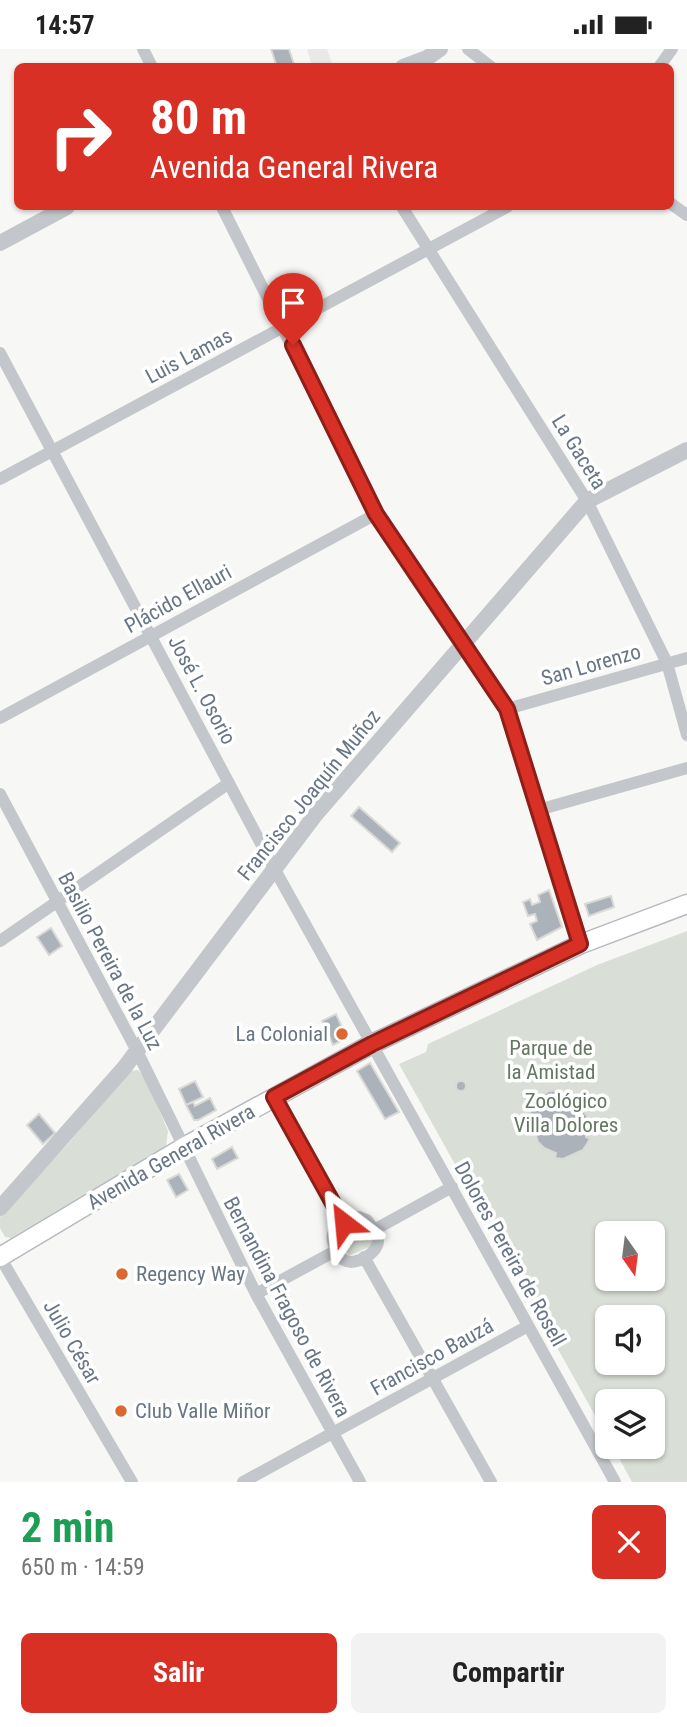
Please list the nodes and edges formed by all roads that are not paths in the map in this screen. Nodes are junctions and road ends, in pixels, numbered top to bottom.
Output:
1 (440, 49) edge
2 (468, 49) edge
3 (414, 63) edge
4 (486, 63) edge
5 (61, 210) edge
6 (224, 210) edge
7 (404, 210) edge
8 (501, 210) edge
9 (0, 243) edge
10 (429, 249) junction
11 (284, 327) junction
12 (0, 353) edge
13 (687, 450) edge
14 (53, 451) junction
15 (0, 479) edge
16 (587, 501) junction
17 (376, 514) junction
18 (152, 635) junction
19 (461, 644) junction
20 (687, 658) edge
21 (667, 663) junction
22 (507, 709) junction
23 (0, 719) edge
24 (687, 735) edge
25 (687, 768) edge
26 (229, 783) junction
27 (0, 794) edge
28 (538, 810) junction
29 (274, 868) junction
30 (57, 902) junction
31 (687, 904) edge
32 (0, 941) edge
33 (580, 944) junction
34 (372, 1044) junction
35 (137, 1051) junction
36 (274, 1097) junction
37 (184, 1147) junction
38 (452, 1187) junction
39 (0, 1209) edge
40 (344, 1223) junction
41 (374, 1230) junction
42 (337, 1250) junction
43 (0, 1257) edge
44 (360, 1259) junction
45 (256, 1294) junction
46 (528, 1326) junction
47 (433, 1378) junction
48 (332, 1433) junction
49 (132, 1482) edge
50 (243, 1482) edge
51 (360, 1482) edge
52 (491, 1482) edge
53 (615, 1482) edge

1 - 3 street
2 - 4 street
5 - 9 street
6 - 11 street
7 - 10 street, La Gaceta
8 - 10 street, Luis Lamas
10 - 11 street, Luis Lamas
10 - 16 street, La Gaceta
11 - 14 street, Luis Lamas
11 - 17 street
12 - 14 street, José L. Osorio
13 - 16 street, Francisco Joaquín Muñoz
14 - 15 street, Luis Lamas
14 - 18 street, José L. Osorio
16 - 19 street, Francisco Joaquín Muñoz
16 - 21 street, La Gaceta
17 - 18 street, Plácido Ellauri
17 - 19 street
18 - 23 street, Plácido Ellauri
18 - 26 street, José L. Osorio
19 - 22 street
19 - 29 street, Francisco Joaquín Muñoz
20 - 21 street, San Lorenzo
21 - 22 street, San Lorenzo
21 - 24 street, La Gaceta
22 - 28 street
25 - 28 street
26 - 29 street, José L. Osorio
26 - 30 street
27 - 30 street, Basilio Pereira de la Luz
28 - 33 street
29 - 34 street, José L. Osorio
29 - 35 street, Francisco Joaquín Muñoz
30 - 32 street
30 - 35 street, Basilio Pereira de la Luz
31 - 33 main road, Avenida General Rivera
33 - 34 main road, Avenida General Rivera
34 - 36 main road, Avenida General Rivera
34 - 38 street, Dolores Pereira de Rosell
35 - 37 street, Basilio Pereira de la Luz
35 - 39 street, Francisco Joaquín Muñoz
36 - 37 main road, Avenida General Rivera
36 - 40 street
37 - 43 main road, Avenida General Rivera
37 - 45 street, Bernandina Fragoso de Rivera
38 - 41 street
38 - 46 street, Dolores Pereira de Rosell
40 - 41 street
40 - 42 street
41 - 44 street
42 - 44 street
42 - 45 street
43 - 49 street, Julio César
44 - 47 street
45 - 48 street, Bernandina Fragoso de Rivera
46 - 47 street, Francisco Bauzá
46 - 53 street, Dolores Pereira de Rosell
47 - 48 street, Francisco Bauzá
47 - 52 street
48 - 50 street, Francisco Bauzá
48 - 51 street, Bernandina Fragoso de Rivera

